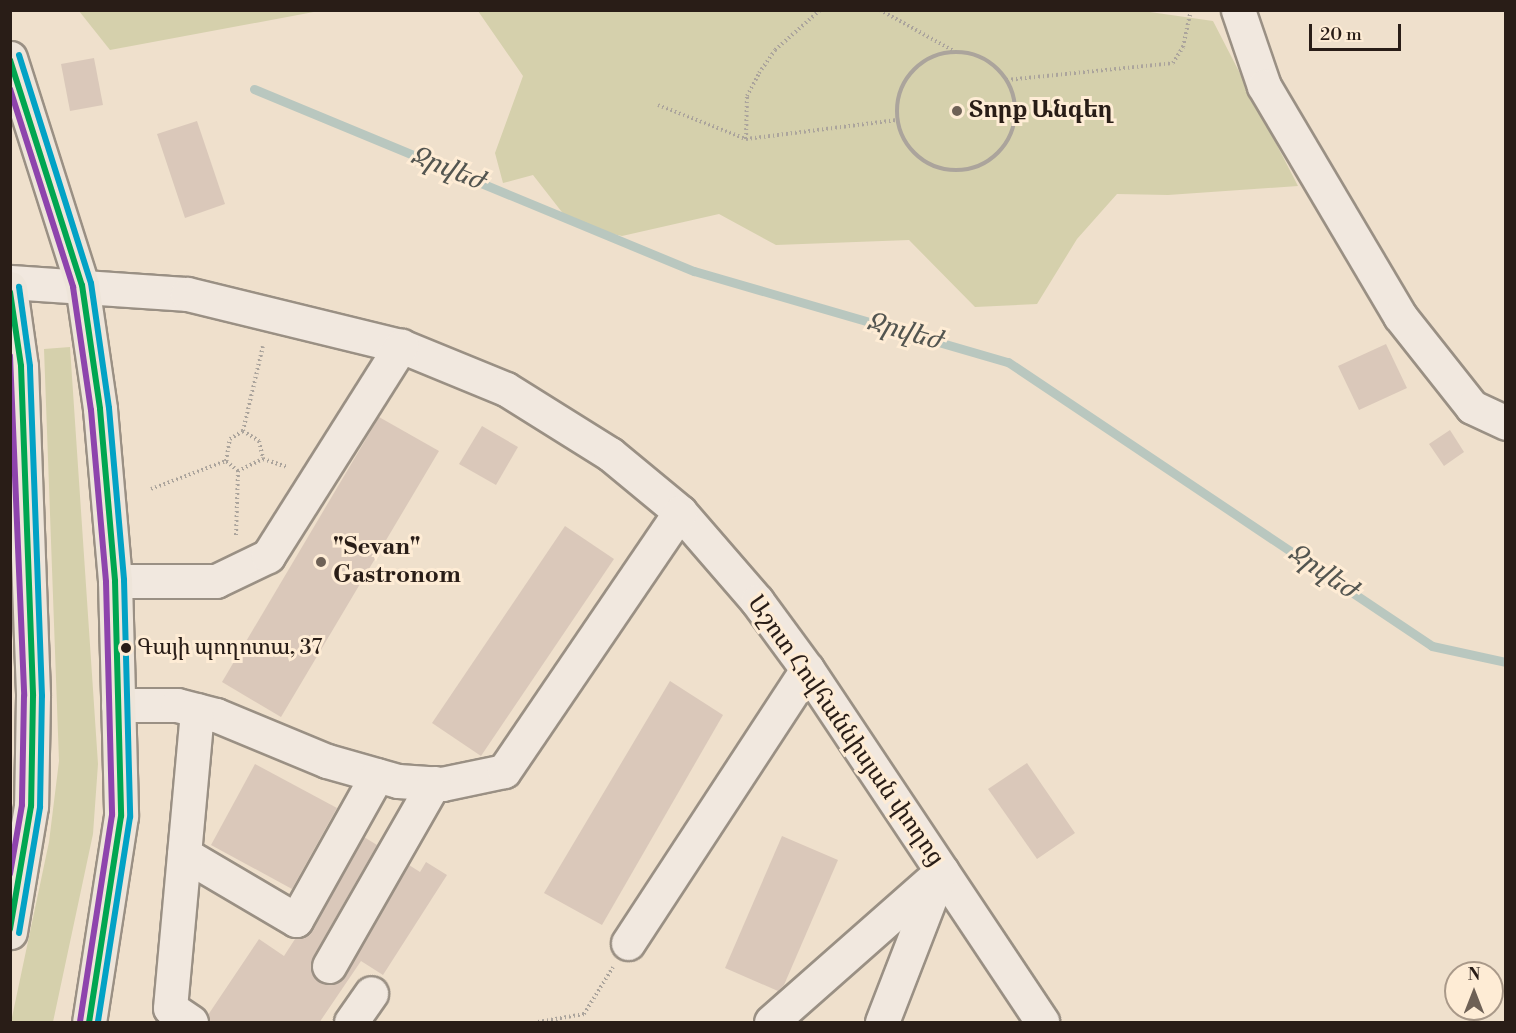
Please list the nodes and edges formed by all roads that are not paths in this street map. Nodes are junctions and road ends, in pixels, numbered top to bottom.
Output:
1 (1238, 10) edge
2 (10, 58) edge
3 (10, 282) edge
4 (82, 285) junction
5 (10, 288) edge
6 (401, 346) junction
7 (1506, 423) edge
8 (680, 512) junction
9 (115, 581) junction
10 (807, 669) junction
11 (118, 705) junction
12 (197, 710) junction
13 (377, 775) junction
14 (434, 783) junction
15 (184, 854) junction
16 (942, 871) junction
17 (10, 932) edge
18 (628, 942) road end
19 (329, 966) dead end
20 (370, 993) dead end
21 (89, 1023) edge
22 (191, 1023) edge
23 (351, 1023) edge
24 (771, 1023) edge
25 (882, 1023) edge
26 (1042, 1023) edge

1 - 7 street
2 - 4 main road
3 - 4 street, Աշոտ Հովհաննիսյան փողոց
4 - 6 street, Աշոտ Հովհաննիսյան փողոց
4 - 9 main road
5 - 17 main road
6 - 8 street, Աշոտ Հովհաննիսյան փողոց
6 - 9 street
8 - 10 street, Աշոտ Հովհաննիսյան փողոց
8 - 14 street
9 - 11 main road
10 - 16 street, Աշոտ Հովհաննիսյան փողոց
10 - 18 street
11 - 12 street
11 - 21 main road
12 - 13 street
12 - 15 street
13 - 14 street
13 - 15 street
14 - 19 street
15 - 22 street
16 - 24 street
16 - 25 street
16 - 26 street, Աշոտ Հովհաննիսյան փողոց
20 - 23 street

